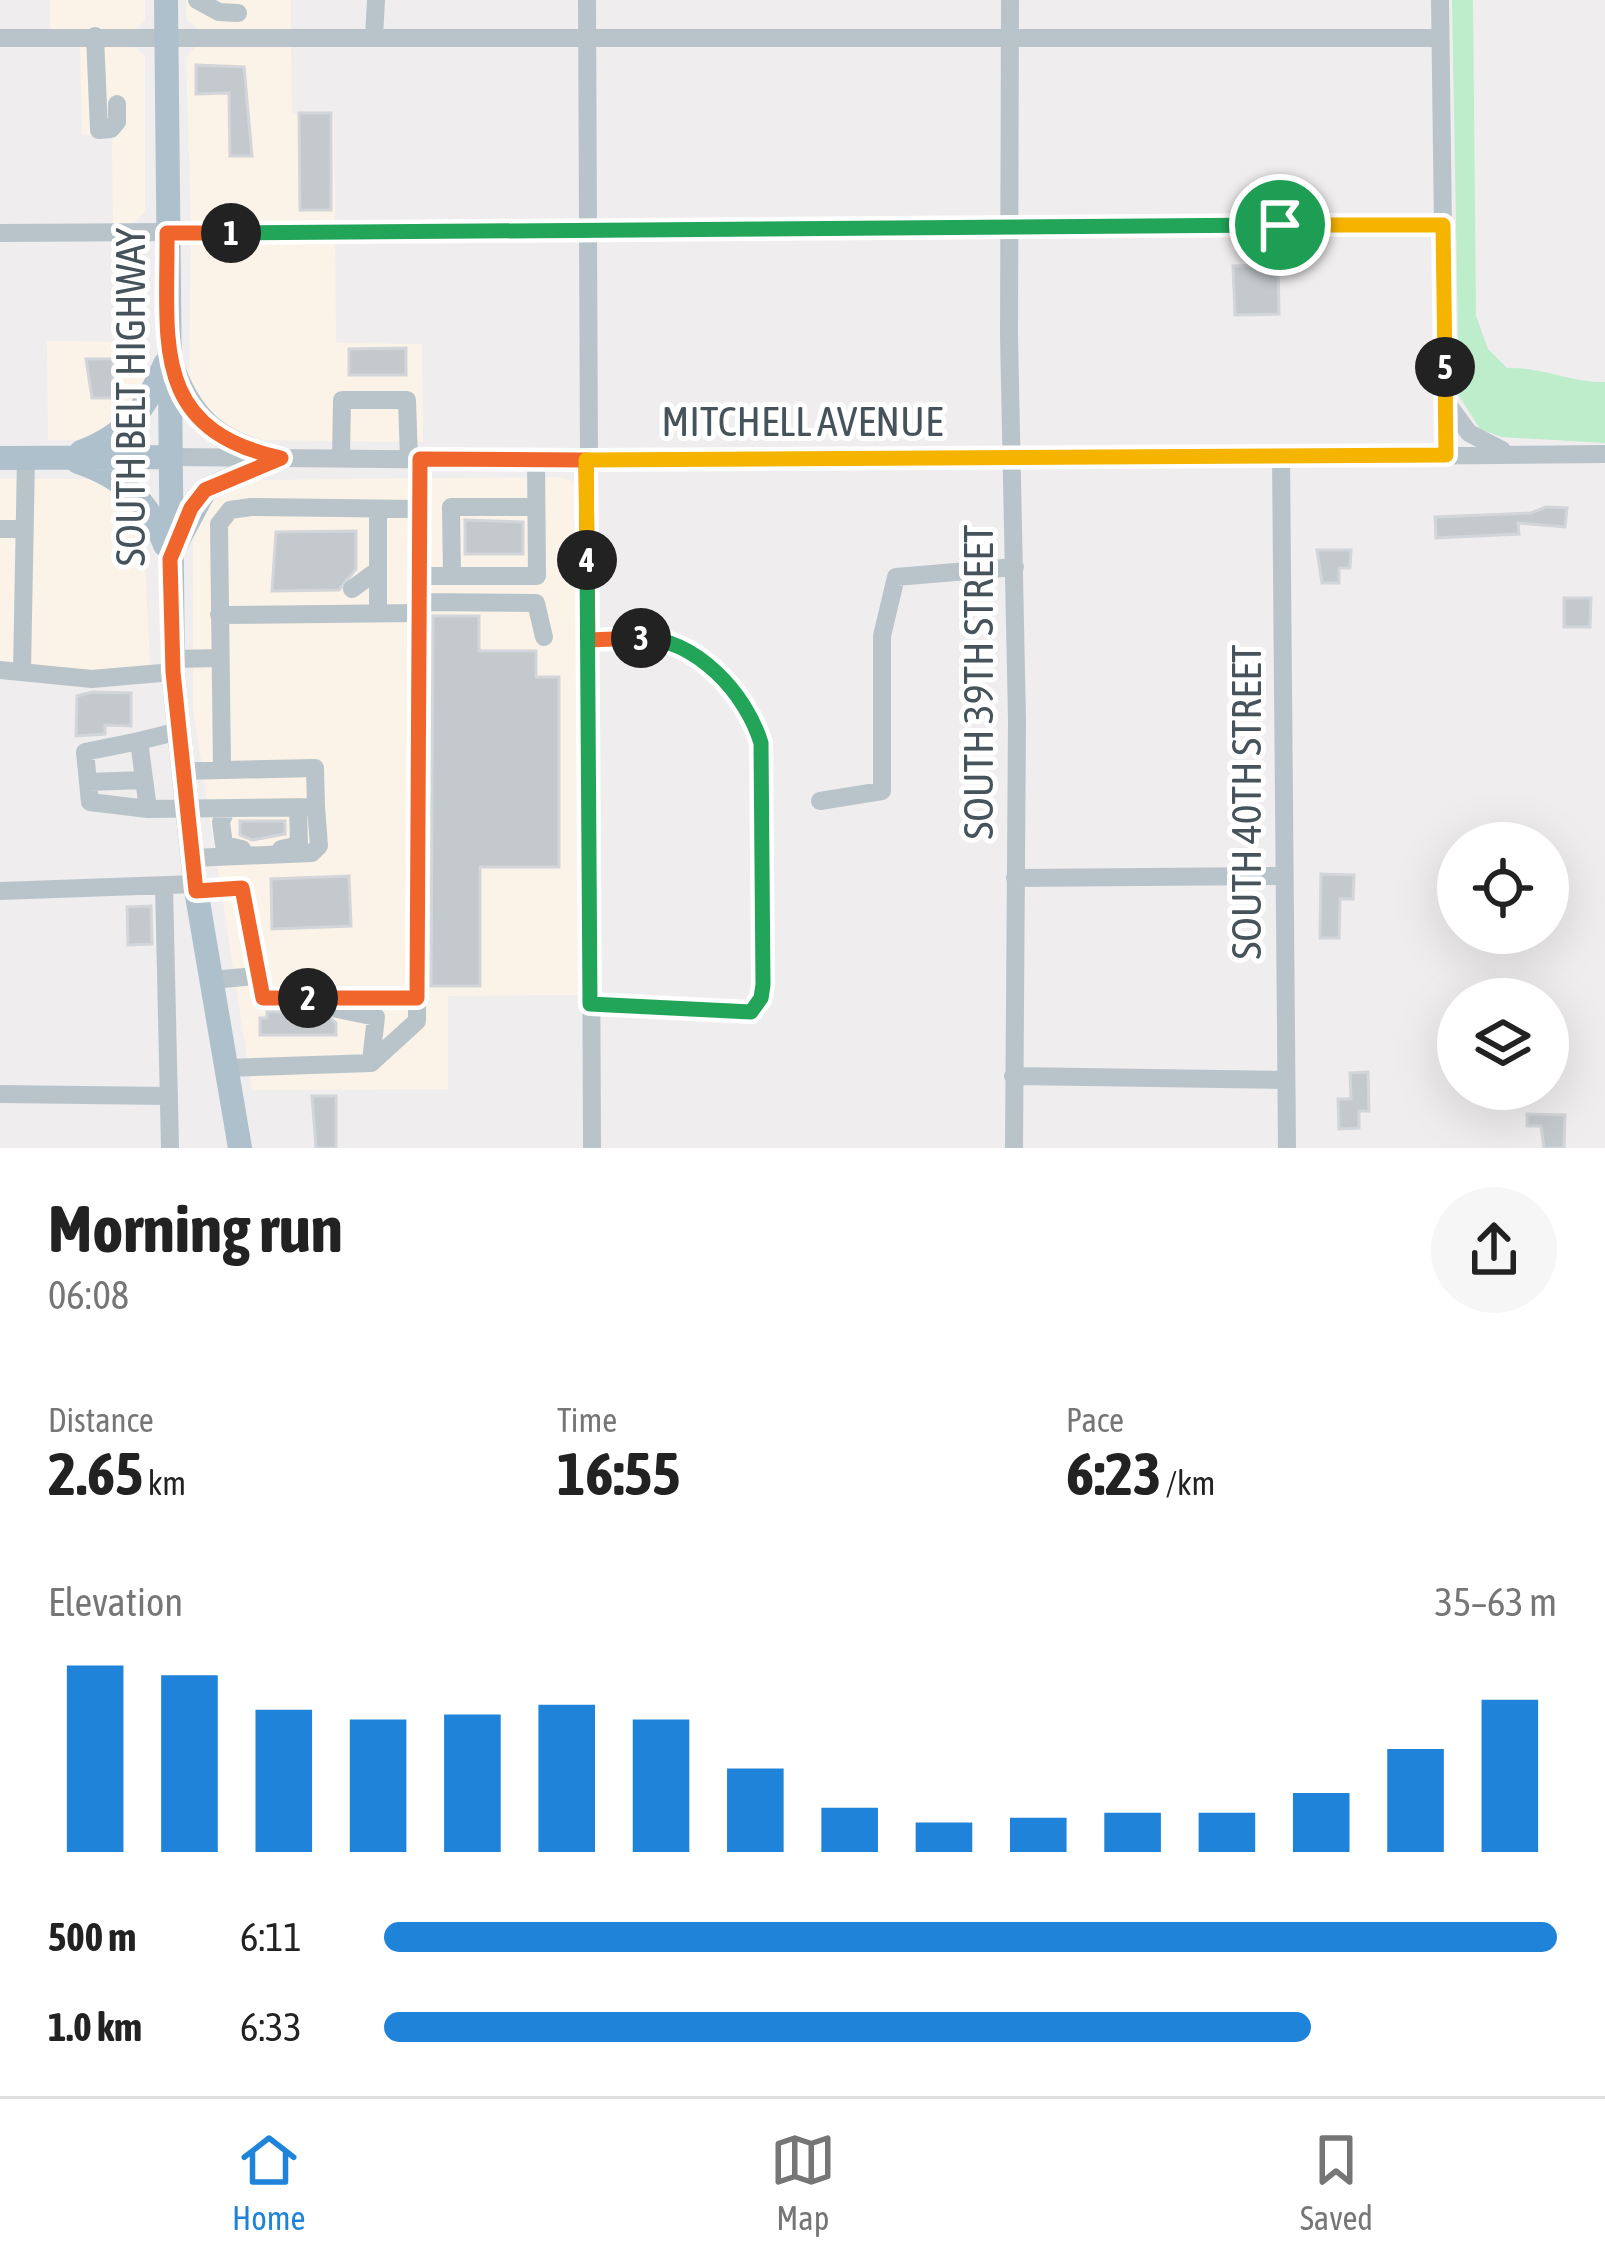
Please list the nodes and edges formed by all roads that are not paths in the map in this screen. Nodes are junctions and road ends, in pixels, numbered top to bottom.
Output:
1 (166, 0) edge
2 (376, 0) edge
3 (587, 0) edge
4 (1010, 0) edge
5 (1440, 0) edge
6 (192, 1) edge
7 (238, 6) edge
8 (166, 35) junction
9 (91, 36) junction
10 (238, 36) junction
11 (0, 38) edge
12 (374, 38) junction
13 (1440, 38) junction
14 (586, 40) junction
15 (1010, 41) junction
16 (117, 104) dead end
17 (1443, 225) junction
18 (1008, 228) junction
19 (587, 230) junction
20 (0, 233) edge
21 (167, 233) junction
22 (168, 357) junction
23 (1445, 400) junction
24 (1512, 454) junction
25 (1605, 454) edge
26 (1446, 455) junction
27 (1281, 456) junction
28 (168, 457) junction
29 (13, 458) edge
30 (65, 458) junction
31 (281, 458) junction
32 (341, 458) junction
33 (415, 459) junction
34 (1012, 459) junction
35 (536, 460) junction
36 (586, 460) junction
37 (536, 507) junction
38 (378, 508) junction
39 (420, 509) junction
40 (0, 529) edge
41 (24, 529) junction
42 (170, 559) junction
43 (1015, 567) junction
44 (378, 570) junction
45 (420, 576) junction
46 (452, 576) junction
47 (419, 607) junction
48 (378, 613) junction
49 (321, 614) junction
50 (219, 615) junction
51 (544, 637) dead end
52 (588, 640) junction
53 (220, 658) junction
54 (173, 666) junction
55 (0, 670) edge
56 (22, 671) junction
57 (178, 731) junction
58 (139, 741) junction
59 (222, 768) junction
60 (182, 770) junction
61 (143, 780) junction
62 (88, 782) junction
63 (820, 801) dead end
64 (307, 807) junction
65 (148, 809) junction
66 (226, 810) junction
67 (187, 811) junction
68 (192, 858) junction
69 (1282, 876) junction
70 (1015, 878) junction
71 (164, 886) junction
72 (196, 887) junction
73 (0, 891) edge
74 (256, 976) junction
75 (211, 980) junction
76 (277, 998) junction
77 (417, 998) junction
78 (590, 1004) junction
79 (371, 1057) junction
80 (227, 1068) junction
81 (1013, 1076) junction
82 (1286, 1080) junction
83 (0, 1094) edge
84 (170, 1096) junction
85 (170, 1148) edge
86 (240, 1148) edge
87 (592, 1148) edge
88 (1014, 1148) edge
89 (1286, 1148) edge

1 - 8 main road, SOUTH BELT HIGHWAY
2 - 12 street
3 - 14 street
4 - 15 street, SOUTH 39TH STREET
5 - 13 street
6 - 7 street
7 - 10 street
8 - 9 street
8 - 10 street
8 - 21 main road, SOUTH BELT HIGHWAY
9 - 11 street
9 - 16 street
10 - 12 street
12 - 14 street
13 - 15 street
13 - 17 street
14 - 15 street
14 - 19 street
15 - 18 street, SOUTH 39TH STREET
17 - 18 street
17 - 23 street
18 - 19 street
18 - 34 street, SOUTH 39TH STREET
19 - 21 street
19 - 36 street
20 - 21 street
21 - 22 main road, SOUTH BELT HIGHWAY
22 - 28 main road, SOUTH BELT HIGHWAY
22 - 30 main road
22 - 31 main road
23 - 24 street
23 - 26 street
24 - 25 street, MITCHELL AVENUE
24 - 26 street, MITCHELL AVENUE
26 - 27 street, MITCHELL AVENUE
27 - 34 street, MITCHELL AVENUE
27 - 69 street, SOUTH 40TH STREET
28 - 30 main road, MITCHELL AVENUE
28 - 31 street, MITCHELL AVENUE
28 - 42 main road, SOUTH BELT HIGHWAY
29 - 30 main road, MITCHELL AVENUE
29 - 41 street
30 - 42 main road
31 - 32 street, MITCHELL AVENUE
31 - 42 main road
32 - 33 street, MITCHELL AVENUE
32 - 33 street
33 - 35 street, MITCHELL AVENUE
33 - 39 street
34 - 36 street, MITCHELL AVENUE
34 - 43 street, SOUTH 39TH STREET
35 - 36 street, MITCHELL AVENUE
35 - 37 street
36 - 52 street
37 - 46 street
37 - 46 street
38 - 39 street
38 - 44 street
38 - 50 street
39 - 45 street
40 - 41 street
41 - 56 street
42 - 54 main road, SOUTH BELT HIGHWAY
43 - 63 street
43 - 70 street, SOUTH 39TH STREET
44 - 48 street
44 - 49 street
45 - 46 street
45 - 47 street
47 - 48 street
47 - 51 street
47 - 77 street
48 - 49 street
49 - 50 street
50 - 53 street
52 - 78 street
52 - 78 street
53 - 54 street
53 - 59 street
54 - 56 street
54 - 57 main road, SOUTH BELT HIGHWAY
55 - 56 street
57 - 58 street
57 - 60 main road, SOUTH BELT HIGHWAY
58 - 61 street
58 - 62 street
59 - 60 street
59 - 64 street
60 - 67 main road, SOUTH BELT HIGHWAY
61 - 62 street
61 - 65 street
62 - 65 street
64 - 66 street
64 - 66 street
64 - 68 street
65 - 67 street
66 - 67 street
67 - 68 main road, SOUTH BELT HIGHWAY
68 - 72 main road, SOUTH BELT HIGHWAY
69 - 70 street
69 - 82 street, SOUTH 40TH STREET
70 - 81 street, SOUTH 39TH STREET
71 - 72 street
71 - 73 street
71 - 84 street
72 - 74 street
72 - 75 main road, SOUTH BELT HIGHWAY
74 - 75 street
74 - 76 street
75 - 80 main road, SOUTH BELT HIGHWAY
76 - 77 street
76 - 79 street
77 - 79 street
78 - 87 street
79 - 80 street
80 - 86 main road, SOUTH BELT HIGHWAY
81 - 82 street
81 - 88 street, SOUTH 39TH STREET
82 - 89 street, SOUTH 40TH STREET
83 - 84 street
84 - 85 street

